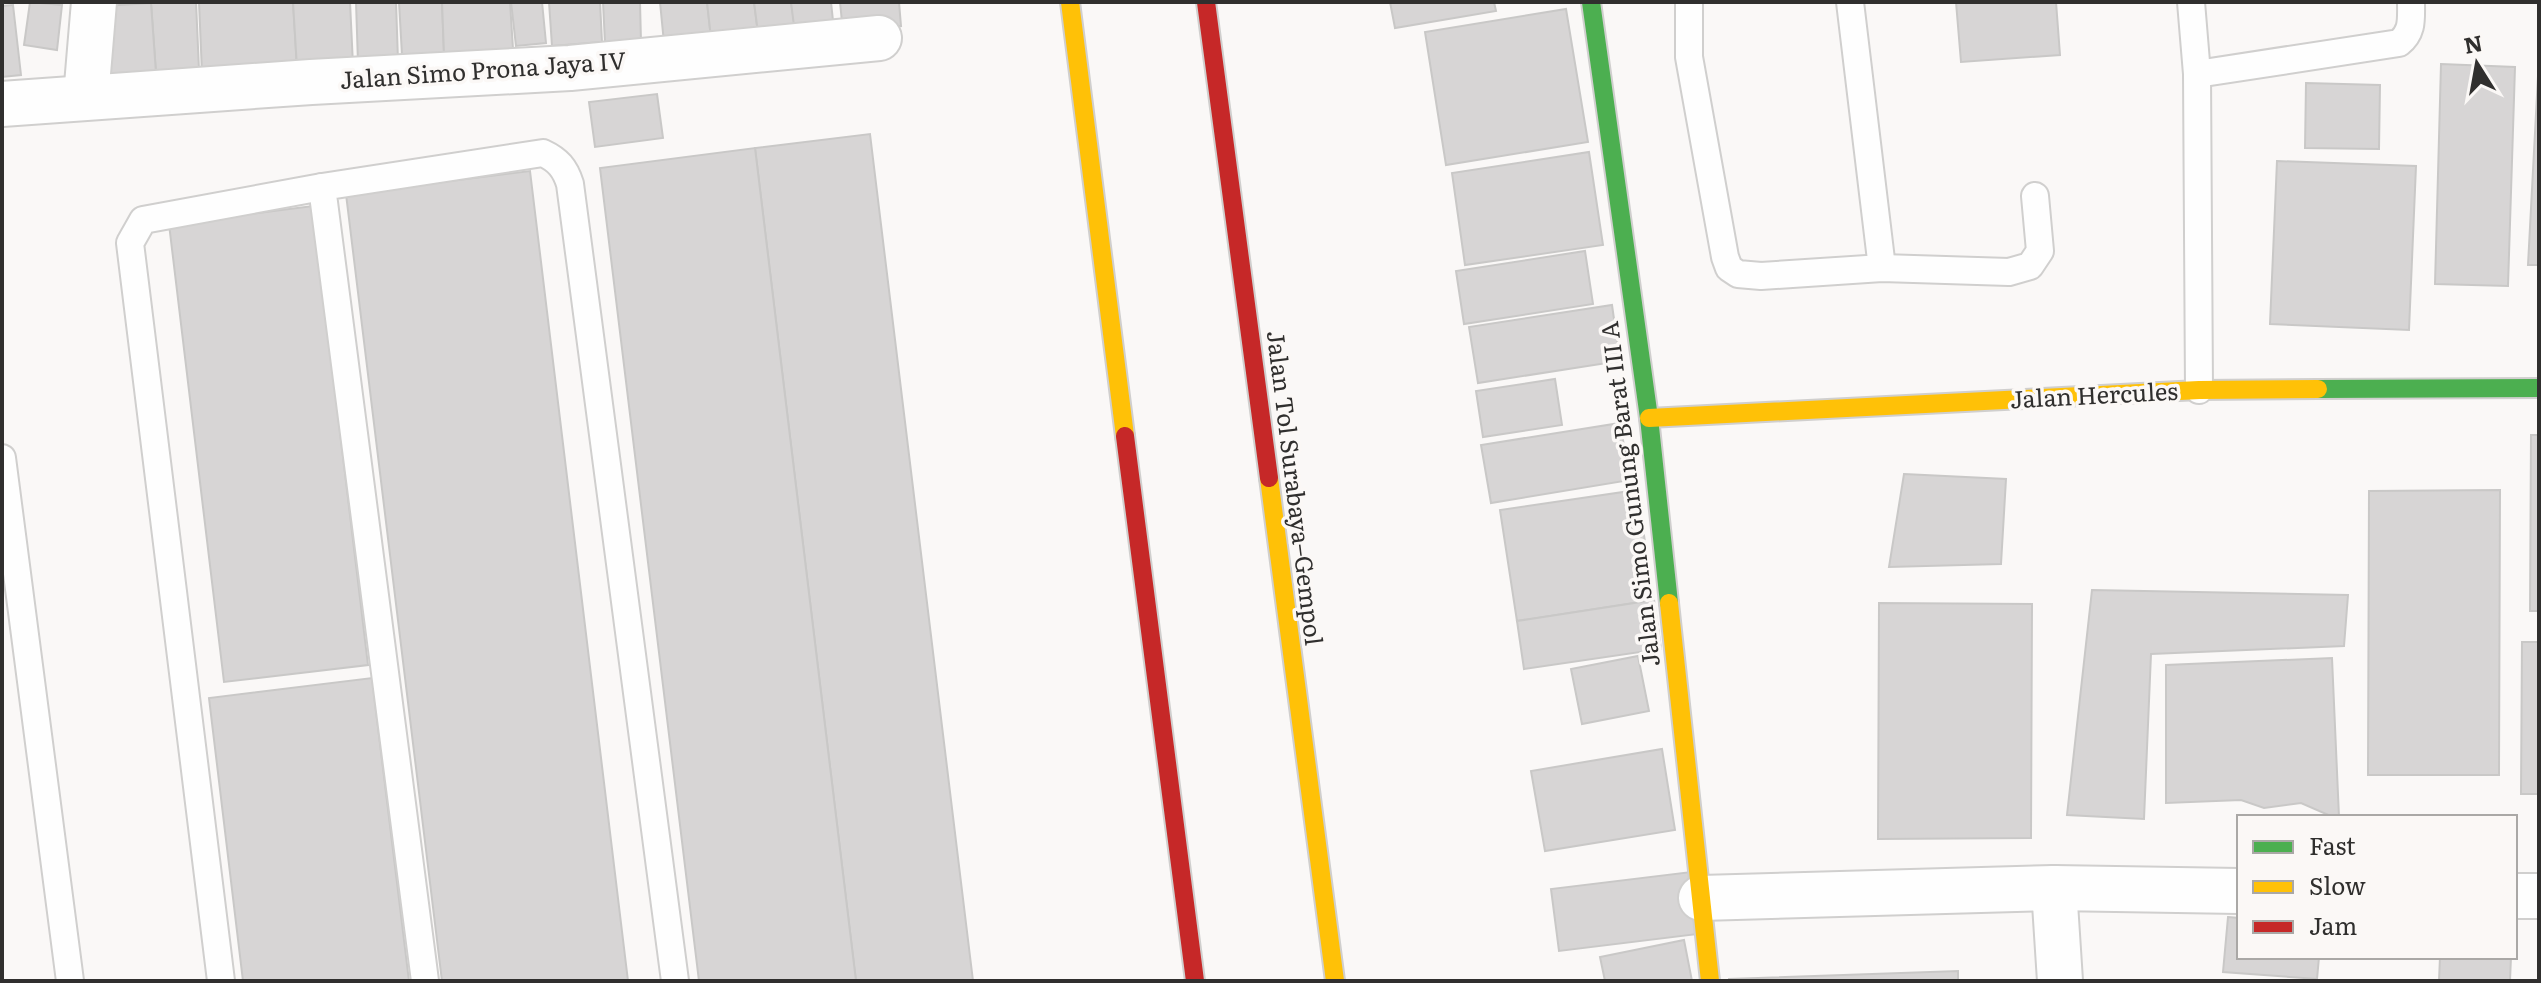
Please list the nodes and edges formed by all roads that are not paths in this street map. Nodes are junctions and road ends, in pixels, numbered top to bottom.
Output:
1 (94, 2) edge
2 (1070, 2) edge
3 (1206, 2) edge
4 (1591, 2) edge
5 (1689, 2) edge
6 (1850, 2) edge
7 (2191, 2) edge
8 (2411, 2) edge
9 (879, 38) dead end
10 (2197, 74) junction
11 (86, 97) junction
12 (2, 104) edge
13 (322, 187) junction
14 (2035, 196) dead end
15 (1882, 268) junction
16 (2539, 388) edge
17 (2199, 390) junction
18 (1649, 418) junction
19 (2, 458) edge
20 (2054, 888) junction
21 (2237, 891) edge
22 (2517, 896) edge
23 (2539, 896) edge
24 (1701, 898) junction
25 (70, 981) edge
26 (221, 981) edge
27 (425, 981) edge
28 (675, 981) edge
29 (1195, 981) edge
30 (1335, 981) edge
31 (1710, 981) edge
32 (2060, 981) edge

1 - 11 street
2 - 29 main road
3 - 30 main road, Jalan Tol Surabaya–Gempol
4 - 18 main road, Jalan Simo Gunung Barat III A
5 - 15 lane
6 - 15 lane
7 - 10 lane
8 - 10 lane
9 - 11 street, Jalan Simo Prona Jaya IV
10 - 17 lane
11 - 12 street, Jalan Simo Prona Jaya IV
13 - 26 lane
13 - 27 lane
13 - 28 lane
14 - 15 lane
16 - 17 main road, Jalan Hercules
17 - 18 main road, Jalan Hercules
18 - 24 main road, Jalan Simo Gunung Barat III A
19 - 25 lane
20 - 21 street
20 - 24 street
20 - 32 street
22 - 23 street
24 - 31 main road, Jalan Simo Gunung Barat III A

